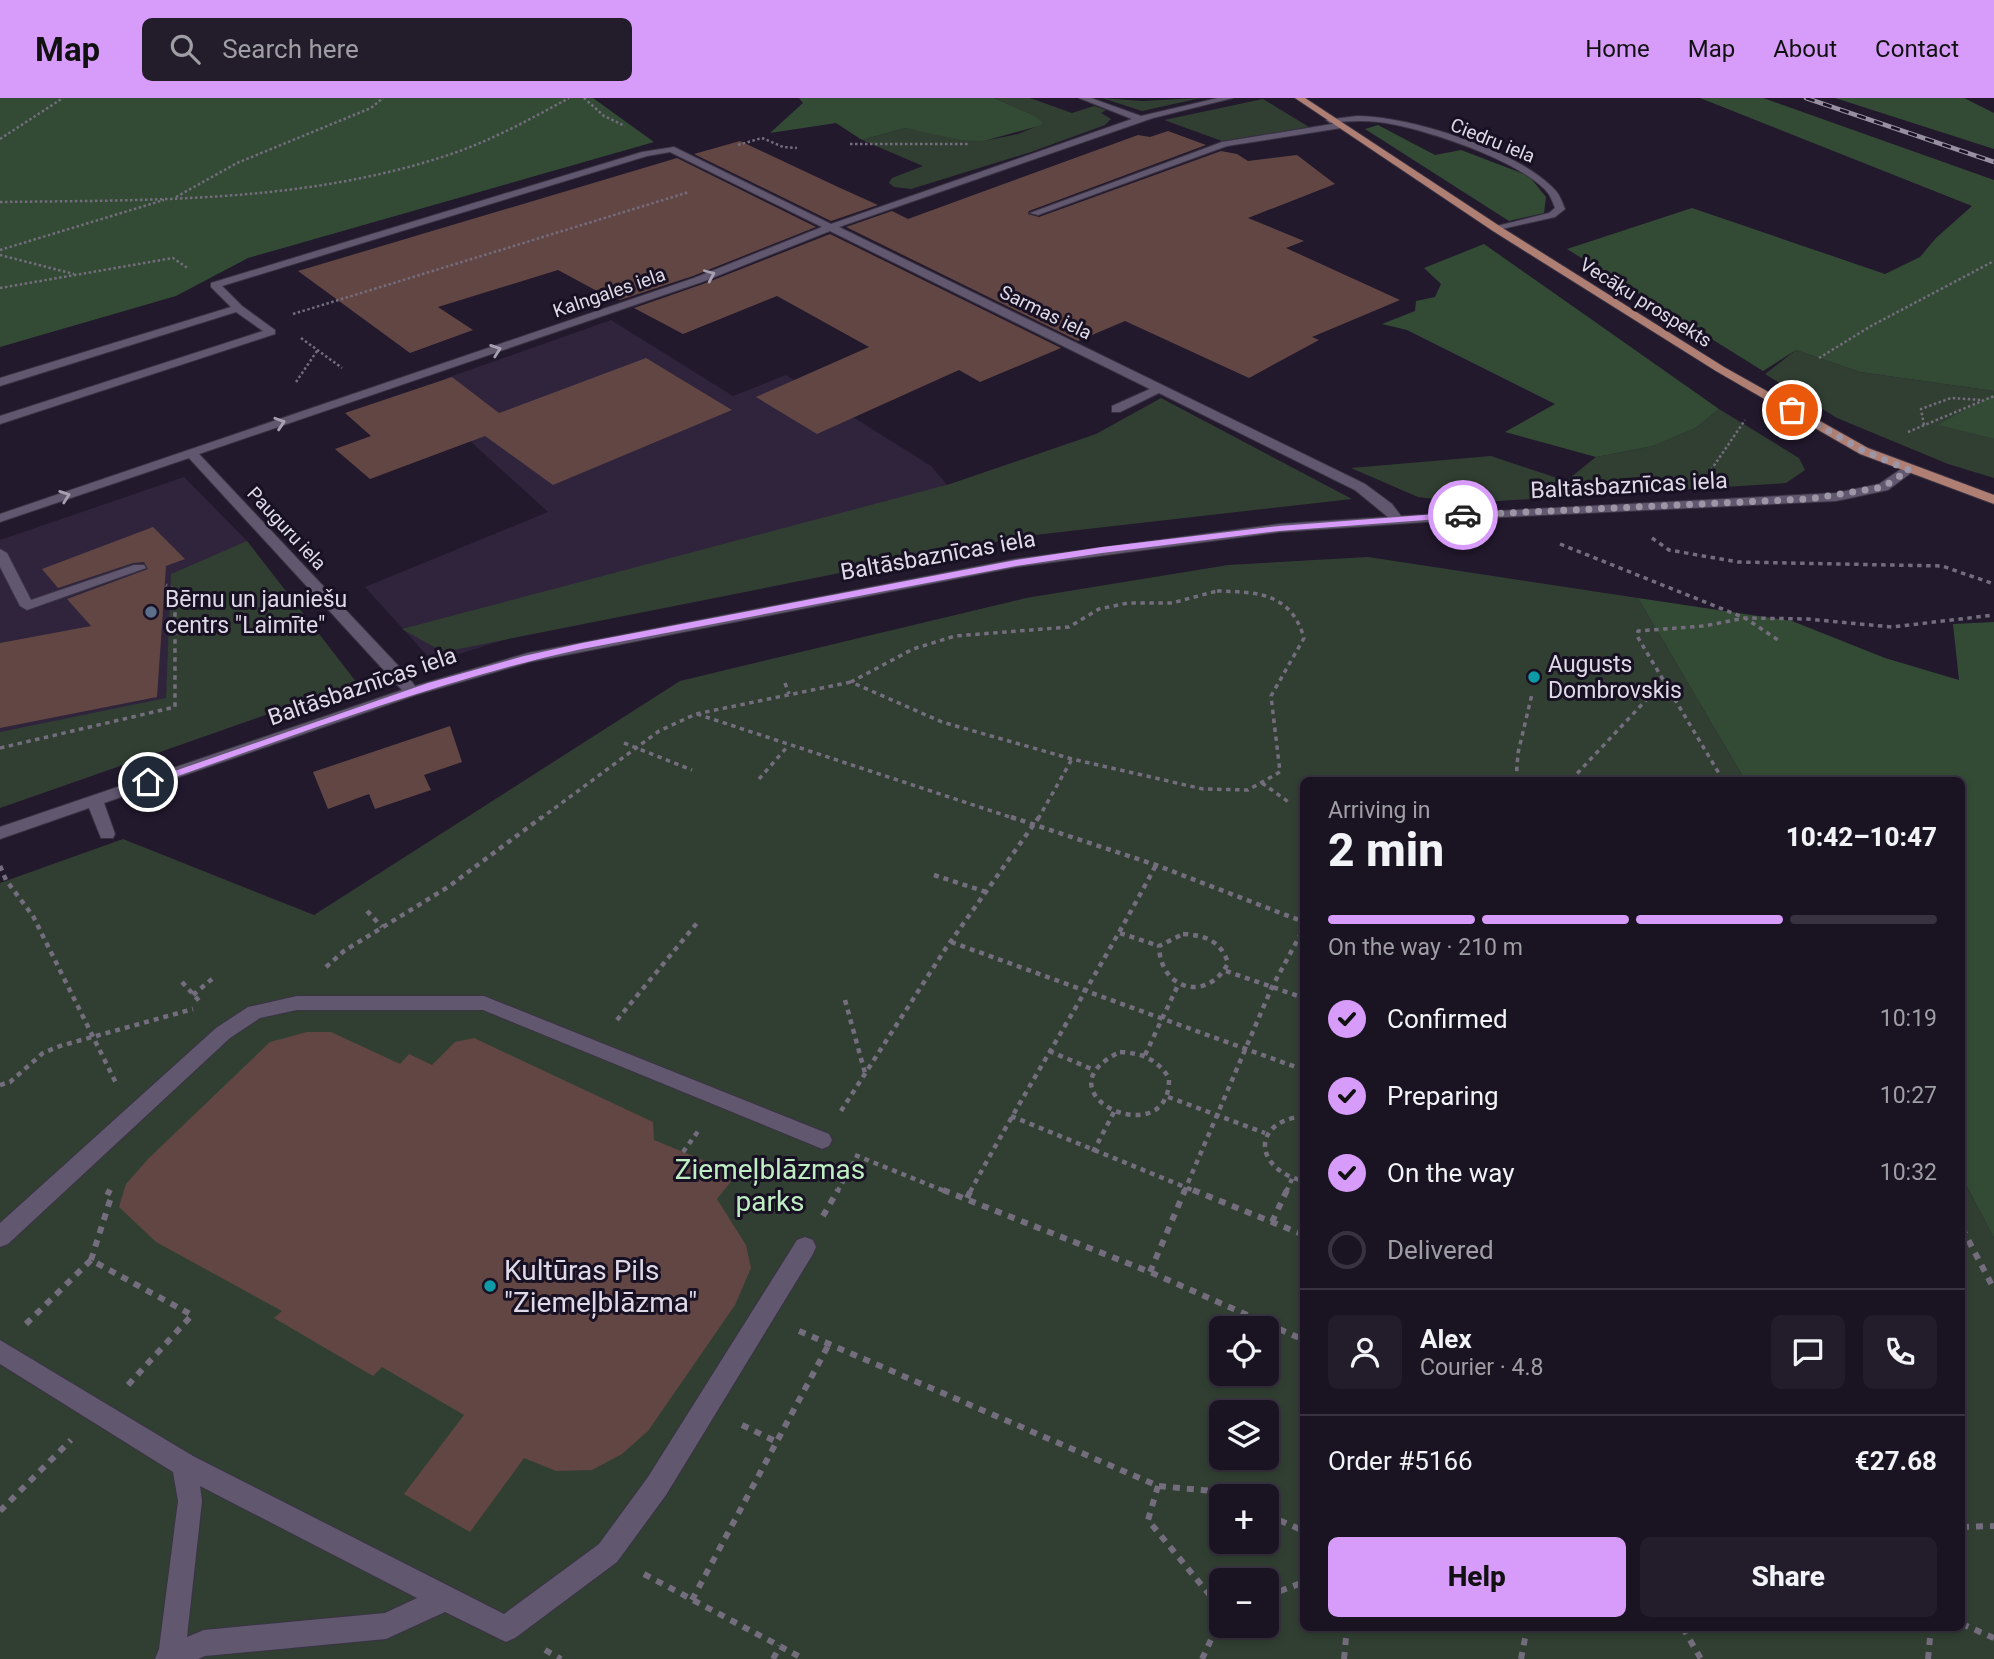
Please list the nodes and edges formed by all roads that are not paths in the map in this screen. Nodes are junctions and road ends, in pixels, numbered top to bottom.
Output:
1 (1083, 98) edge
2 (1229, 98) edge
3 (1298, 98) edge
4 (1140, 119) junction
5 (1334, 123) junction
6 (1035, 213) dead end
7 (830, 228) junction
8 (1497, 229) junction
9 (238, 308) junction
10 (0, 382) edge
11 (1161, 388) junction
12 (1116, 409) dead end
13 (0, 420) edge
14 (190, 452) junction
15 (1909, 470) junction
16 (1994, 500) edge
17 (0, 518) edge
18 (1397, 519) junction
19 (0, 553) edge
20 (139, 568) road end
21 (411, 692) junction
22 (95, 801) junction
23 (0, 833) edge
24 (107, 834) dead end
25 (822, 1140) road end
26 (0, 1237) edge
27 (805, 1247) road end
28 (0, 1351) edge
29 (184, 1465) junction
30 (445, 1598) junction
31 (170, 1657) edge

1 - 4 street
2 - 4 street, Kalngales iela
3 - 5 main road, Vecāķu prospekts
4 - 7 street, Kalngales iela
5 - 6 street
5 - 8 main road, Vecāķu prospekts
5 - 8 street, Ciedru iela
7 - 9 street, Sarmas iela
7 - 11 street, Sarmas iela
14 -> 7 street, Kalngales iela
8 - 15 main road, Vecāķu prospekts
9 - 10 street
9 - 13 street
11 - 12 street
11 - 18 street, Sarmas iela
17 -> 14 street, Kalngales iela
14 - 21 street, Pauguru iela
15 - 16 main road, Vecāķu prospekts
15 - 18 street, Baltāsbaznīcas iela
18 - 21 street, Baltāsbaznīcas iela
19 - 20 street
21 - 22 street, Baltāsbaznīcas iela
22 - 23 street, Baltāsbaznīcas iela
22 - 24 street
25 - 26 street
27 - 30 street
28 - 29 street
29 - 30 street
29 - 31 street
30 - 31 street

